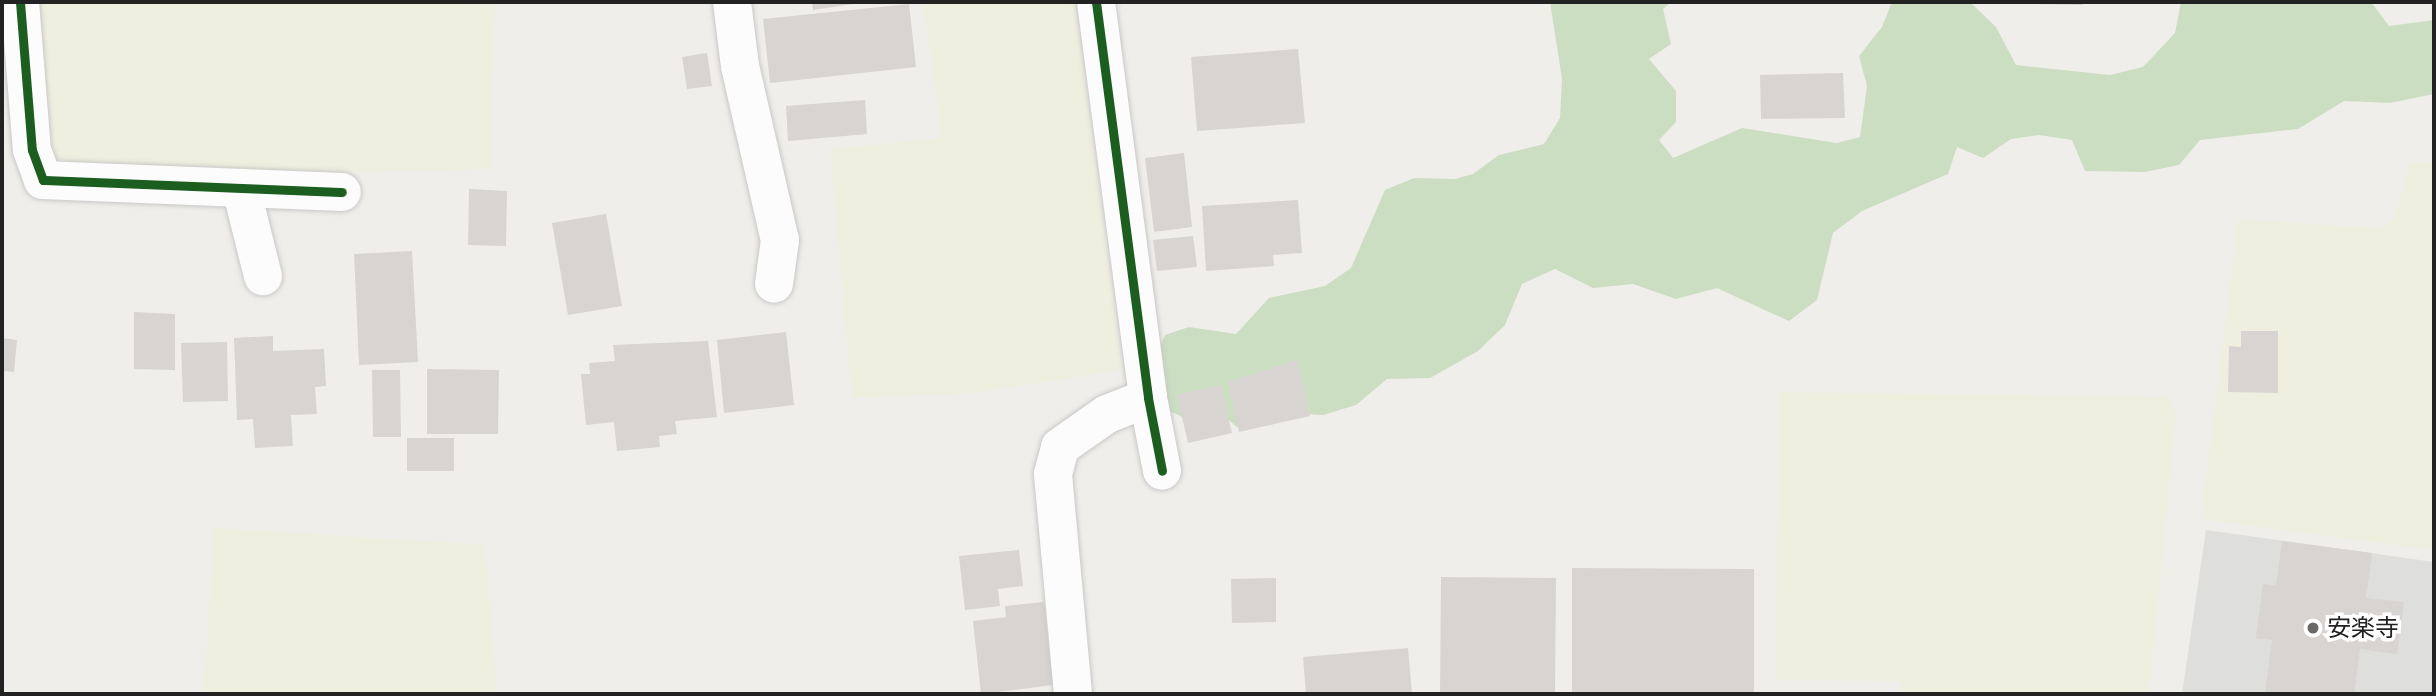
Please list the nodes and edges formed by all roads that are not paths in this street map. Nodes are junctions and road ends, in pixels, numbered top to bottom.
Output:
1 (20, 2) edge
2 (732, 2) edge
3 (1096, 2) edge
4 (241, 188) junction
5 (342, 192) dead end
6 (262, 276) dead end
7 (774, 284) dead end
8 (1148, 398) junction
9 (1162, 471) dead end
10 (1073, 694) edge

1 - 4 street
2 - 7 street
3 - 8 street
4 - 5 street
4 - 6 street
8 - 9 street
8 - 10 street

